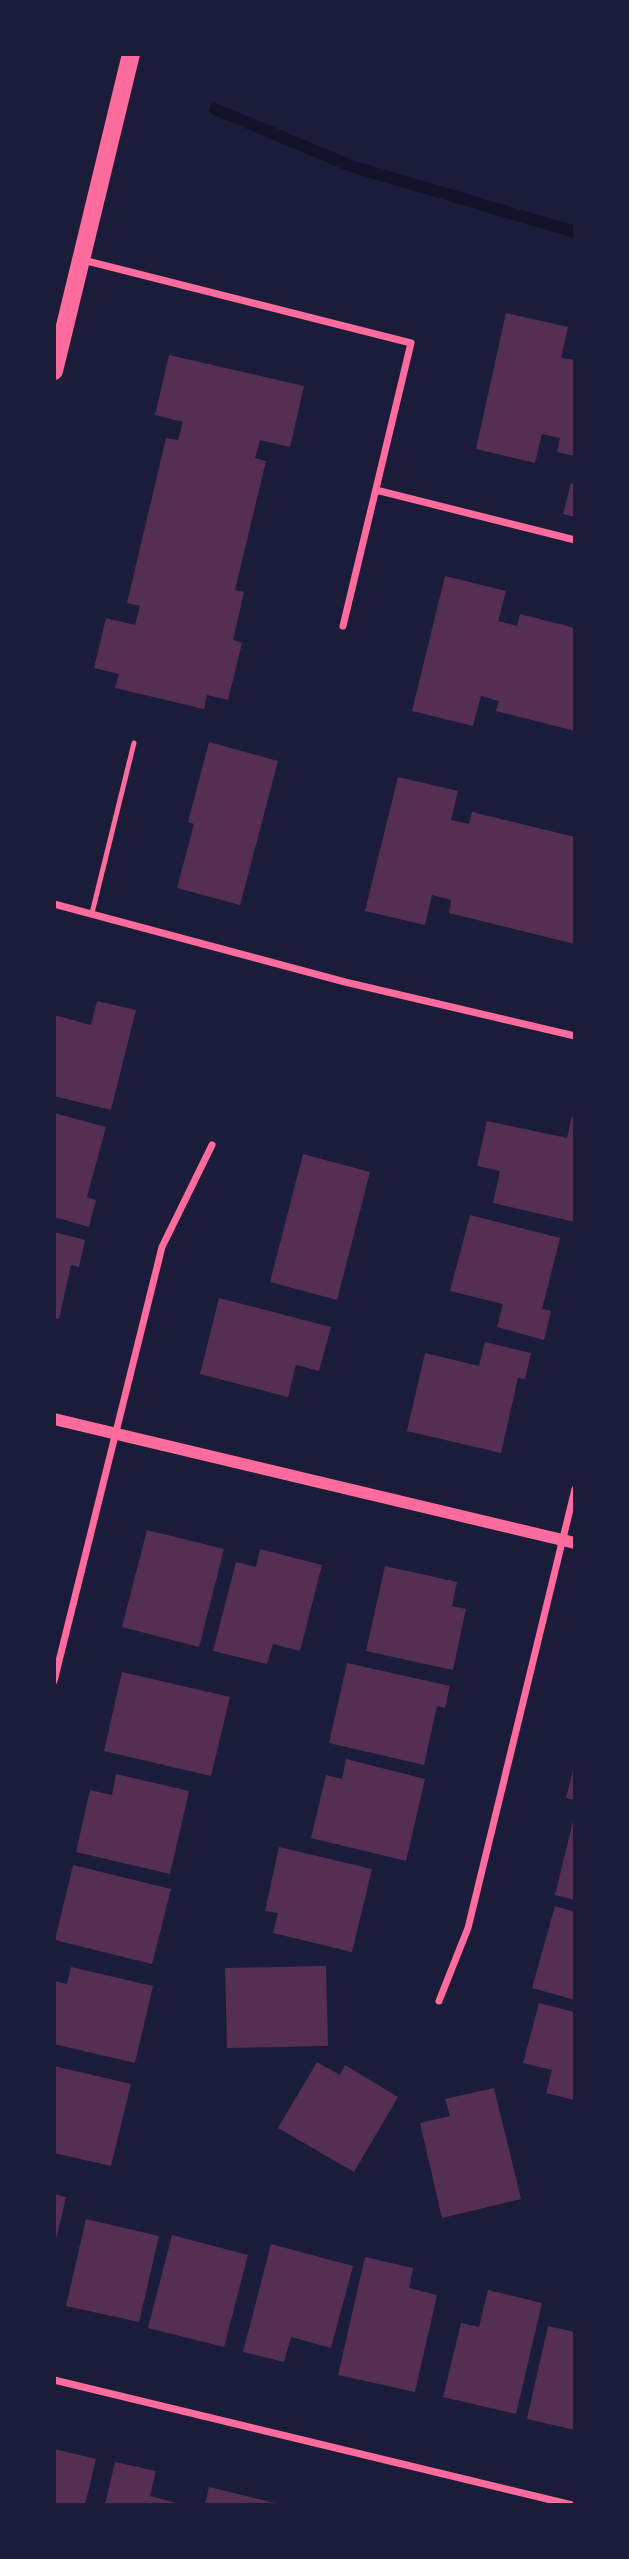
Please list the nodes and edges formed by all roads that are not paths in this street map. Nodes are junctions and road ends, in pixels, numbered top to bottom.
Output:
1 (131, 54) edge
2 (83, 260) junction
3 (54, 371) edge
4 (376, 490) junction
5 (575, 540) edge
6 (343, 626) dead end
7 (134, 743) dead end
8 (54, 904) edge
9 (92, 913) junction
10 (575, 1036) edge
11 (212, 1145) dead end
12 (54, 1419) edge
13 (115, 1433) junction
14 (575, 1489) edge
15 (561, 1540) junction
16 (575, 1543) edge
17 (54, 1681) edge
18 (439, 2001) dead end
19 (54, 2381) edge
20 (572, 2505) edge

1 - 2 main road
2 - 3 main road
2 - 4 street
4 - 5 street
4 - 6 street
7 - 9 lane
8 - 9 street
9 - 10 street
11 - 13 street
12 - 13 street
13 - 15 street
13 - 17 street
14 - 15 street
15 - 16 street
15 - 18 street
19 - 20 street

